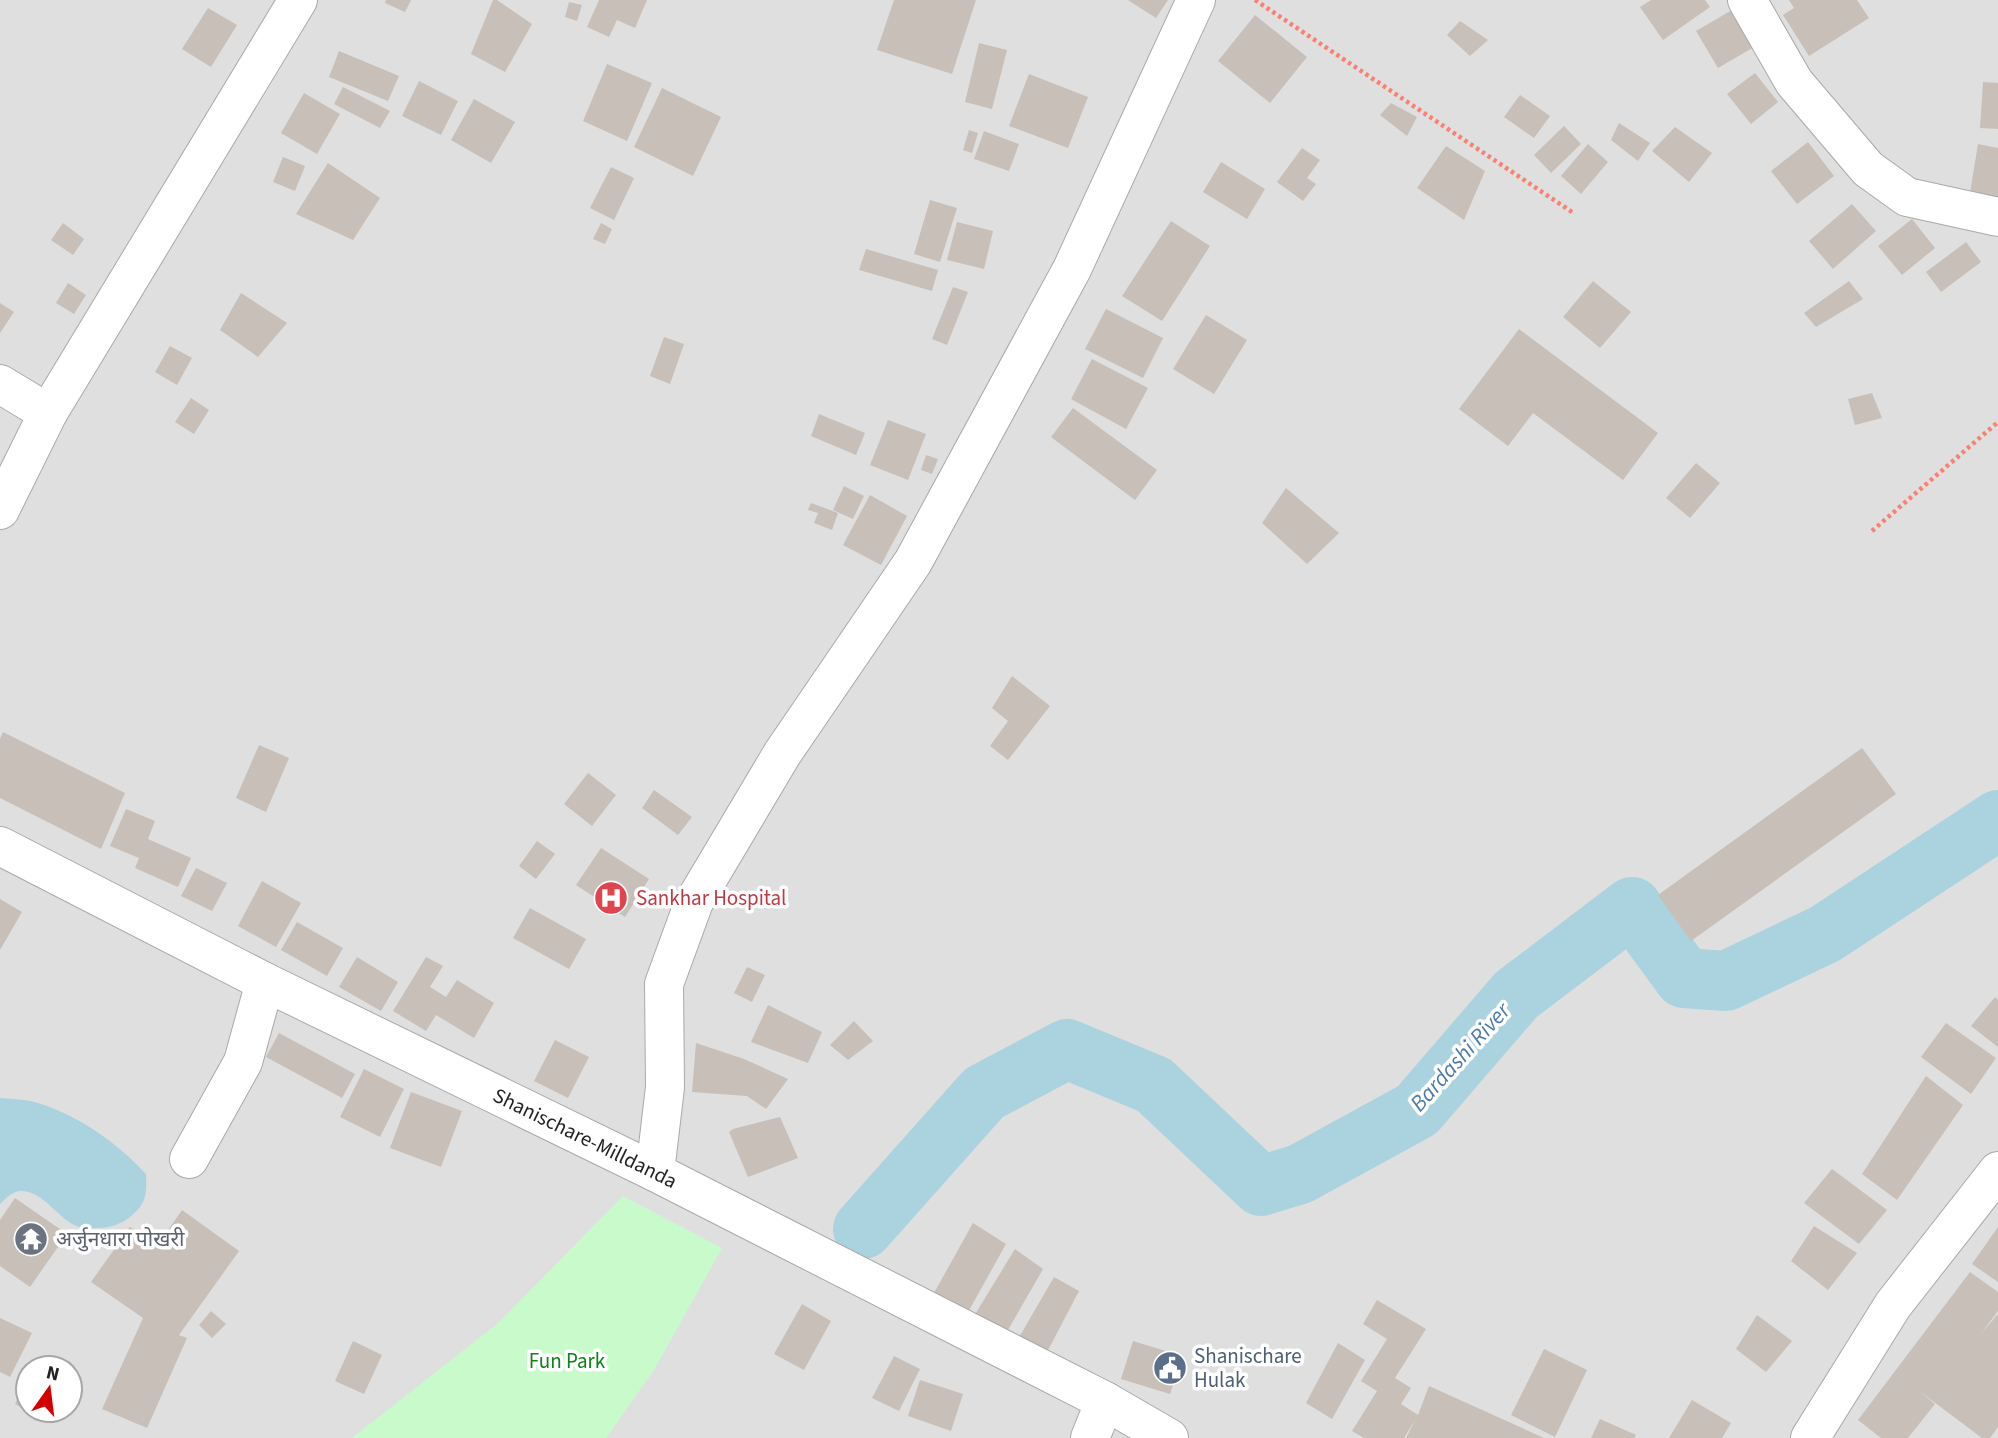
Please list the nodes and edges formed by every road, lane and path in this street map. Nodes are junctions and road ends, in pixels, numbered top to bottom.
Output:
1 (298, 0) edge
2 (1196, 0) edge
3 (1255, 0) edge
4 (1747, 0) edge
5 (1572, 212) dead end
6 (1998, 217) edge
7 (0, 384) edge
8 (48, 413) junction
9 (1998, 422) edge
10 (0, 510) edge
11 (1872, 531) dead end
12 (0, 846) edge
13 (265, 982) junction
14 (189, 1159) dead end
15 (1998, 1171) edge
16 (655, 1172) junction
17 (1105, 1401) junction
18 (1090, 1438) edge
19 (1169, 1438) edge
20 (1810, 1438) edge

1 - 8 street
2 - 16 street
3 - 5 path
4 - 6 street
7 - 8 street
8 - 10 street
9 - 11 path
12 - 13 street, Shanischare-Milldanda
13 - 14 street
13 - 16 street, Shanischare-Milldanda
15 - 20 street
16 - 17 street, Shanischare-Milldanda
17 - 18 street
17 - 19 street, Shanischare-Milldanda

